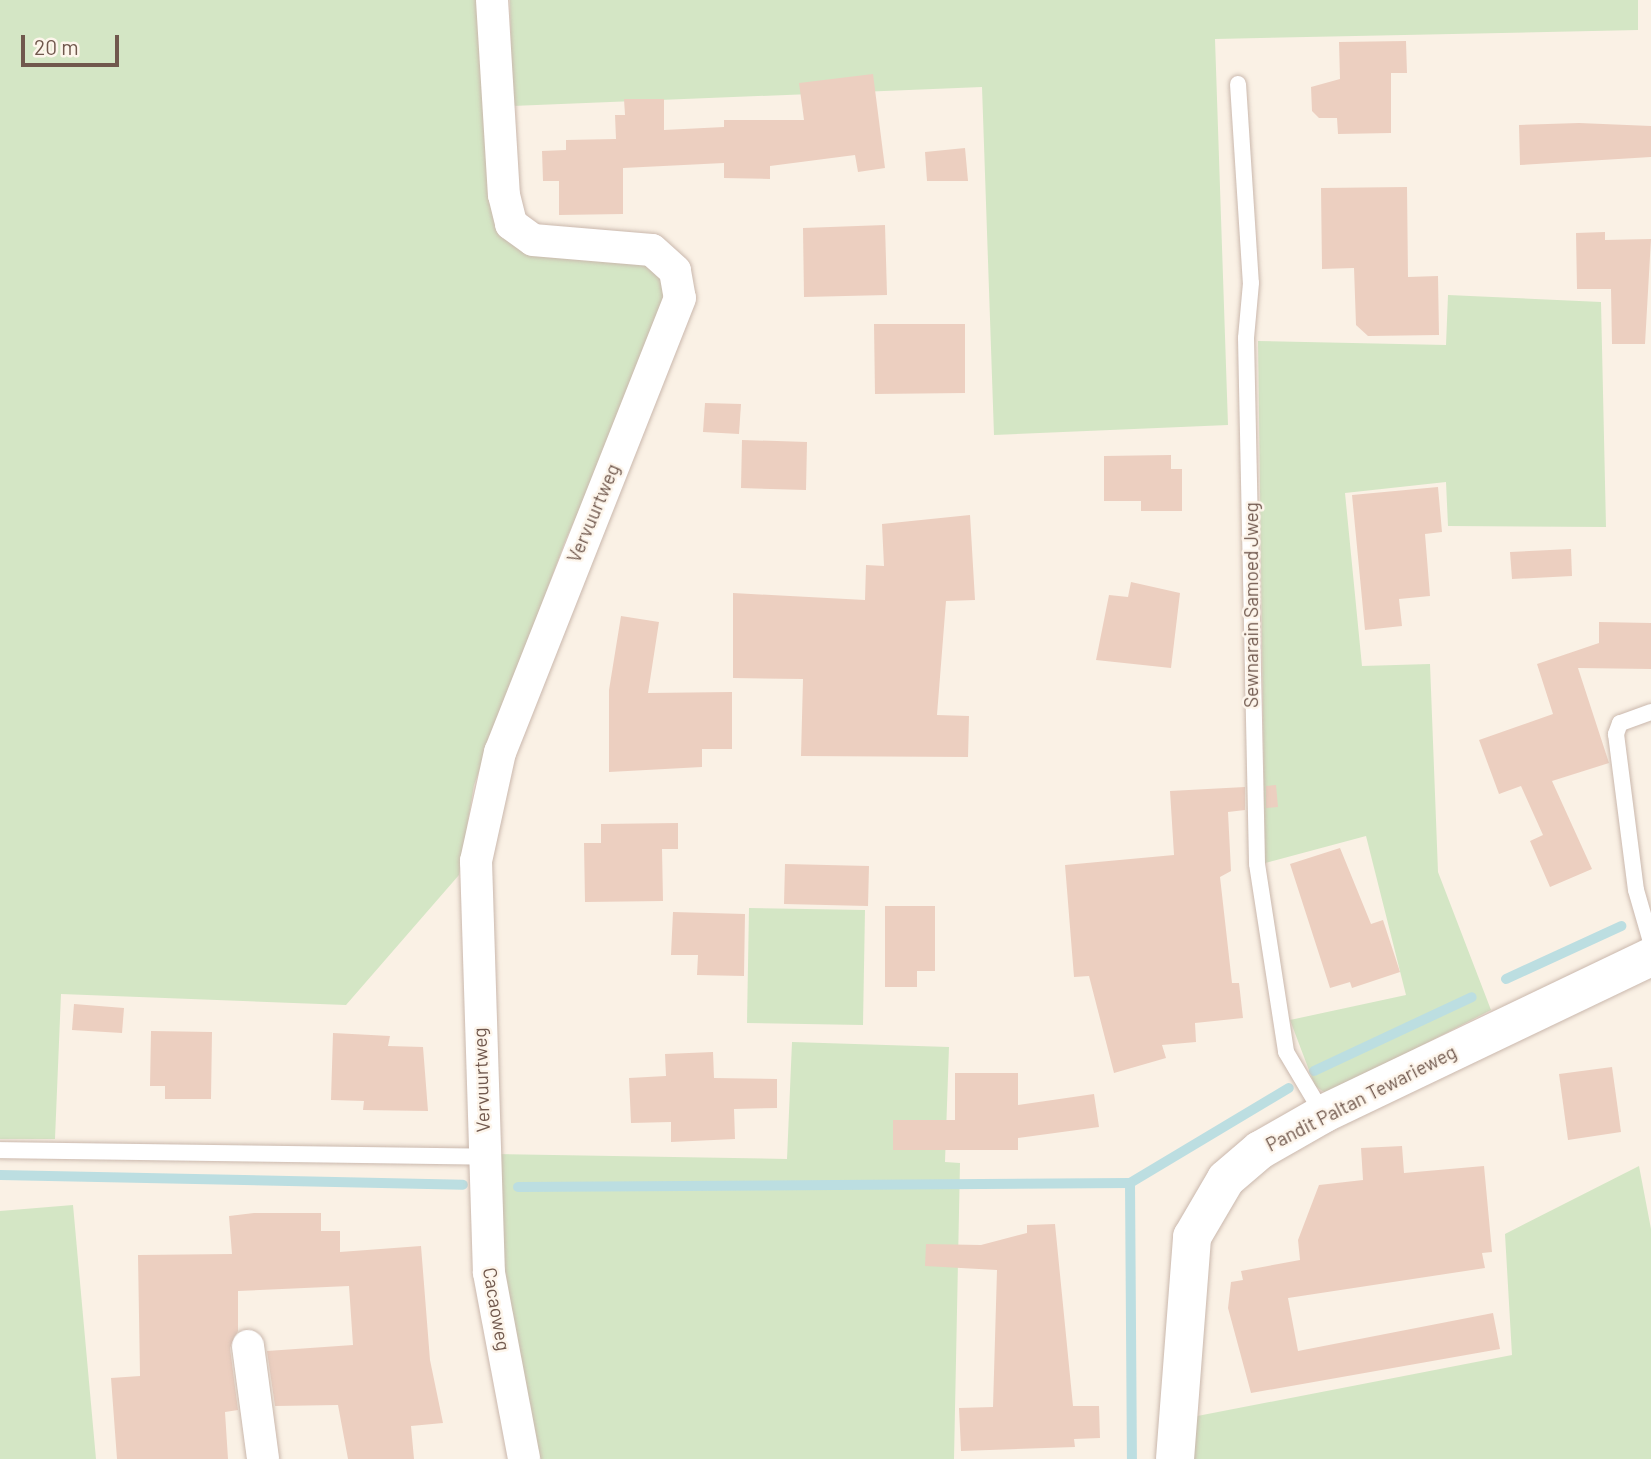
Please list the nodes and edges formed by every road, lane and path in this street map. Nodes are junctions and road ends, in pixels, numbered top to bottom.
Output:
1 (492, 0) edge
2 (1238, 83) dead end
3 (1651, 712) edge
4 (1651, 942) edge
5 (1651, 957) edge
6 (1323, 1114) junction
7 (0, 1150) edge
8 (483, 1157) junction
9 (248, 1346) dead end
10 (263, 1459) edge
11 (524, 1459) edge
12 (1175, 1459) edge

1 - 8 street, Vervuurtweg
2 - 6 lane, Sewnarain Samoed Jweg
3 - 4 lane
5 - 6 street, Pandit Paltan Tewarieweg
6 - 12 street, Pandit Paltan Tewarieweg
7 - 8 lane
8 - 11 street, Cacaoweg
9 - 10 street

